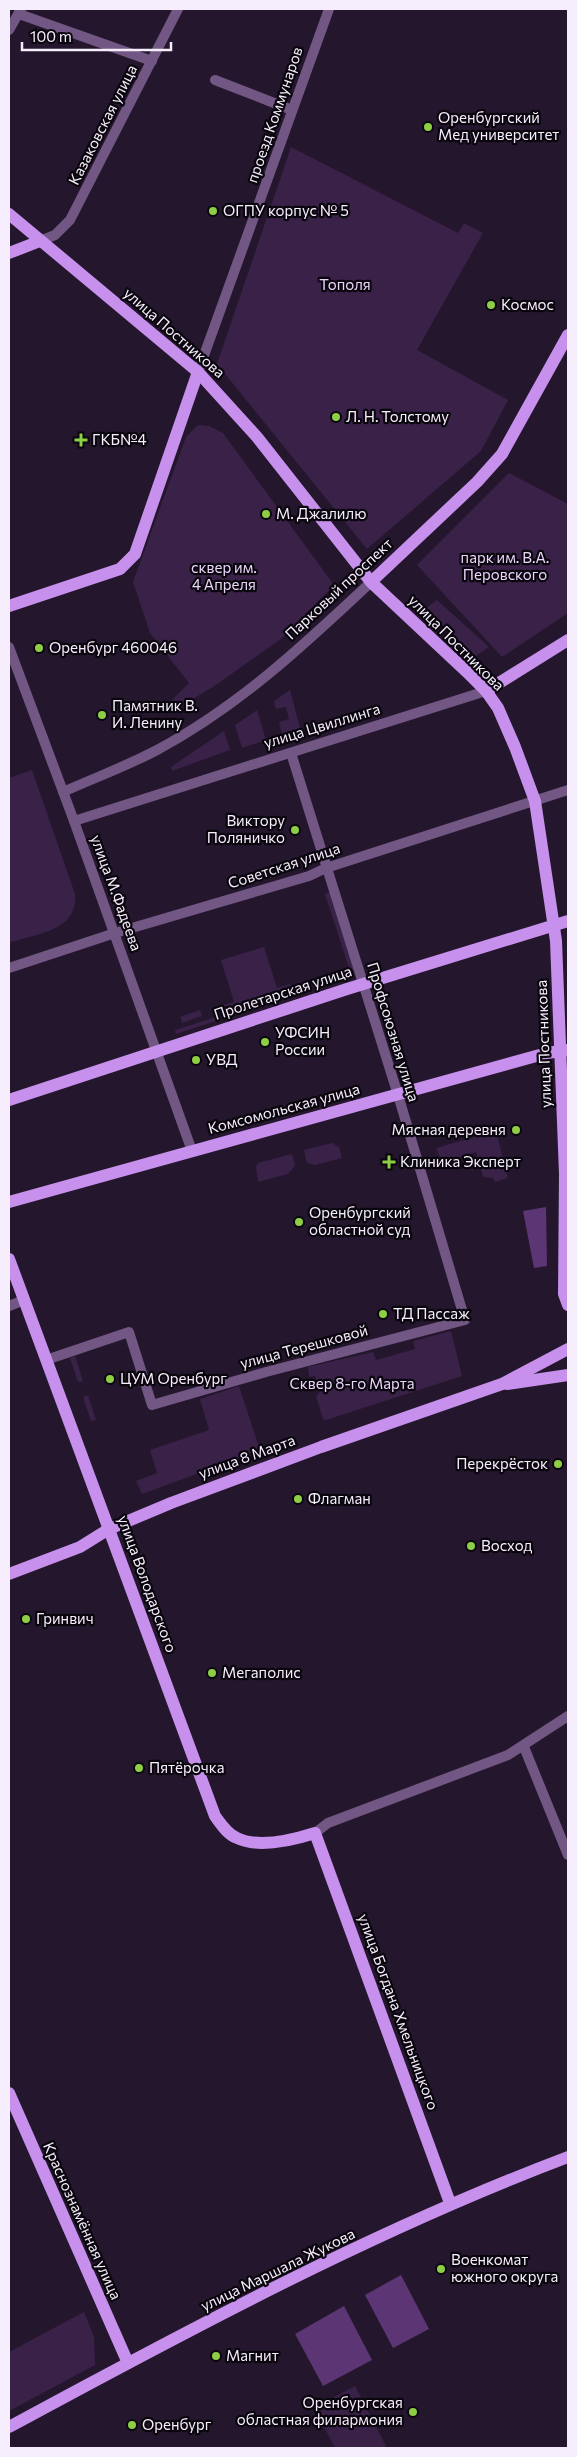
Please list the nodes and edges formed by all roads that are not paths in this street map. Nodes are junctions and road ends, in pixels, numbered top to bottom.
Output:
1 (178, 9) edge
2 (329, 9) edge
3 (20, 12) edge
4 (9, 30) edge
5 (152, 62) junction
6 (215, 80) dead end
7 (292, 110) junction
8 (9, 214) edge
9 (40, 241) junction
10 (9, 252) edge
11 (568, 335) edge
12 (198, 372) junction
13 (370, 582) junction
14 (9, 606) edge
15 (568, 640) edge
16 (9, 647) edge
17 (486, 691) junction
18 (291, 753) junction
19 (568, 790) edge
20 (63, 792) junction
21 (535, 801) junction
22 (74, 821) junction
23 (326, 868) junction
24 (568, 921) edge
25 (554, 924) junction
26 (115, 933) junction
27 (9, 968) edge
28 (363, 984) junction
29 (564, 1050) edge
30 (157, 1052) junction
31 (398, 1095) junction
32 (9, 1100) edge
33 (192, 1151) junction
34 (9, 1202) edge
35 (9, 1259) edge
36 (24, 1300) junction
37 (568, 1305) edge
38 (9, 1306) edge
39 (464, 1320) joint
40 (568, 1348) edge
41 (46, 1360) junction
42 (568, 1375) edge
43 (502, 1384) junction
44 (109, 1529) junction
45 (9, 1574) edge
46 (568, 1716) edge
47 (524, 1746) junction
48 (315, 1833) junction
49 (568, 1855) edge
50 (9, 2093) edge
51 (568, 2157) edge
52 (450, 2203) junction
53 (128, 2362) junction
54 (9, 2427) edge

1 - 5 street, Казаковская улица
2 - 7 street, проезд Коммунаров
3 - 4 street
3 - 5 street
5 - 9 street, Казаковская улица
6 - 7 street
7 - 12 street, проезд Коммунаров
8 - 9 main road, улица Постникова
9 - 10 main road
9 - 12 main road, улица Постникова
11 - 13 main road, Парковый проспект
12 - 13 main road, улица Постникова
12 - 14 main road
13 - 17 main road, улица Постникова
13 - 20 street, Парковый проспект
15 - 17 main road, улица Цвиллинга
16 - 20 street, улица М.Фадеева
17 - 18 street, улица Цвиллинга
17 - 21 main road, улица Постникова
18 - 22 street, улица Цвиллинга
18 - 23 street, Профсоюзная улица
19 - 21 street, Советская улица
20 - 22 street, улица М.Фадеева
21 - 23 street, Советская улица
21 - 25 main road, улица Постникова
22 - 26 street, улица М.Фадеева
23 - 26 street, Советская улица
23 - 28 street, Профсоюзная улица
24 - 25 main road, Пролетарская улица
25 - 28 main road, Пролетарская улица
25 - 29 main road, улица Постникова
26 - 27 street, Советская улица
26 - 30 street, улица М.Фадеева
28 - 30 main road, Пролетарская улица
28 - 31 street, Профсоюзная улица
29 - 31 main road, Комсомольская улица
29 - 37 main road, улица Постникова
30 - 32 main road, Пролетарская улица
30 - 33 street, улица М.Фадеева
31 - 33 main road, Комсомольская улица
31 - 39 street, Профсоюзная улица
33 - 34 main road, Комсомольская улица
35 - 36 main road, улица Володарского
36 - 38 street
36 - 41 main road, улица Володарского
39 - 41 street, улица Терешковой
40 - 43 main road, улица 8 Марта
41 - 44 main road, улица Володарского
42 - 43 main road, улица 8 Марта
43 - 44 main road, улица 8 Марта
44 - 45 main road, улица 8 Марта
44 - 48 main road, улица Володарского
46 - 47 street
47 - 48 street
47 - 49 street
48 - 52 main road, улица Богдана Хмельницкого
50 - 53 main road, Краснознамённая улица
51 - 52 main road, улица Маршала Жукова
52 - 53 main road, улица Маршала Жукова
53 - 54 main road, улица Маршала Жукова

